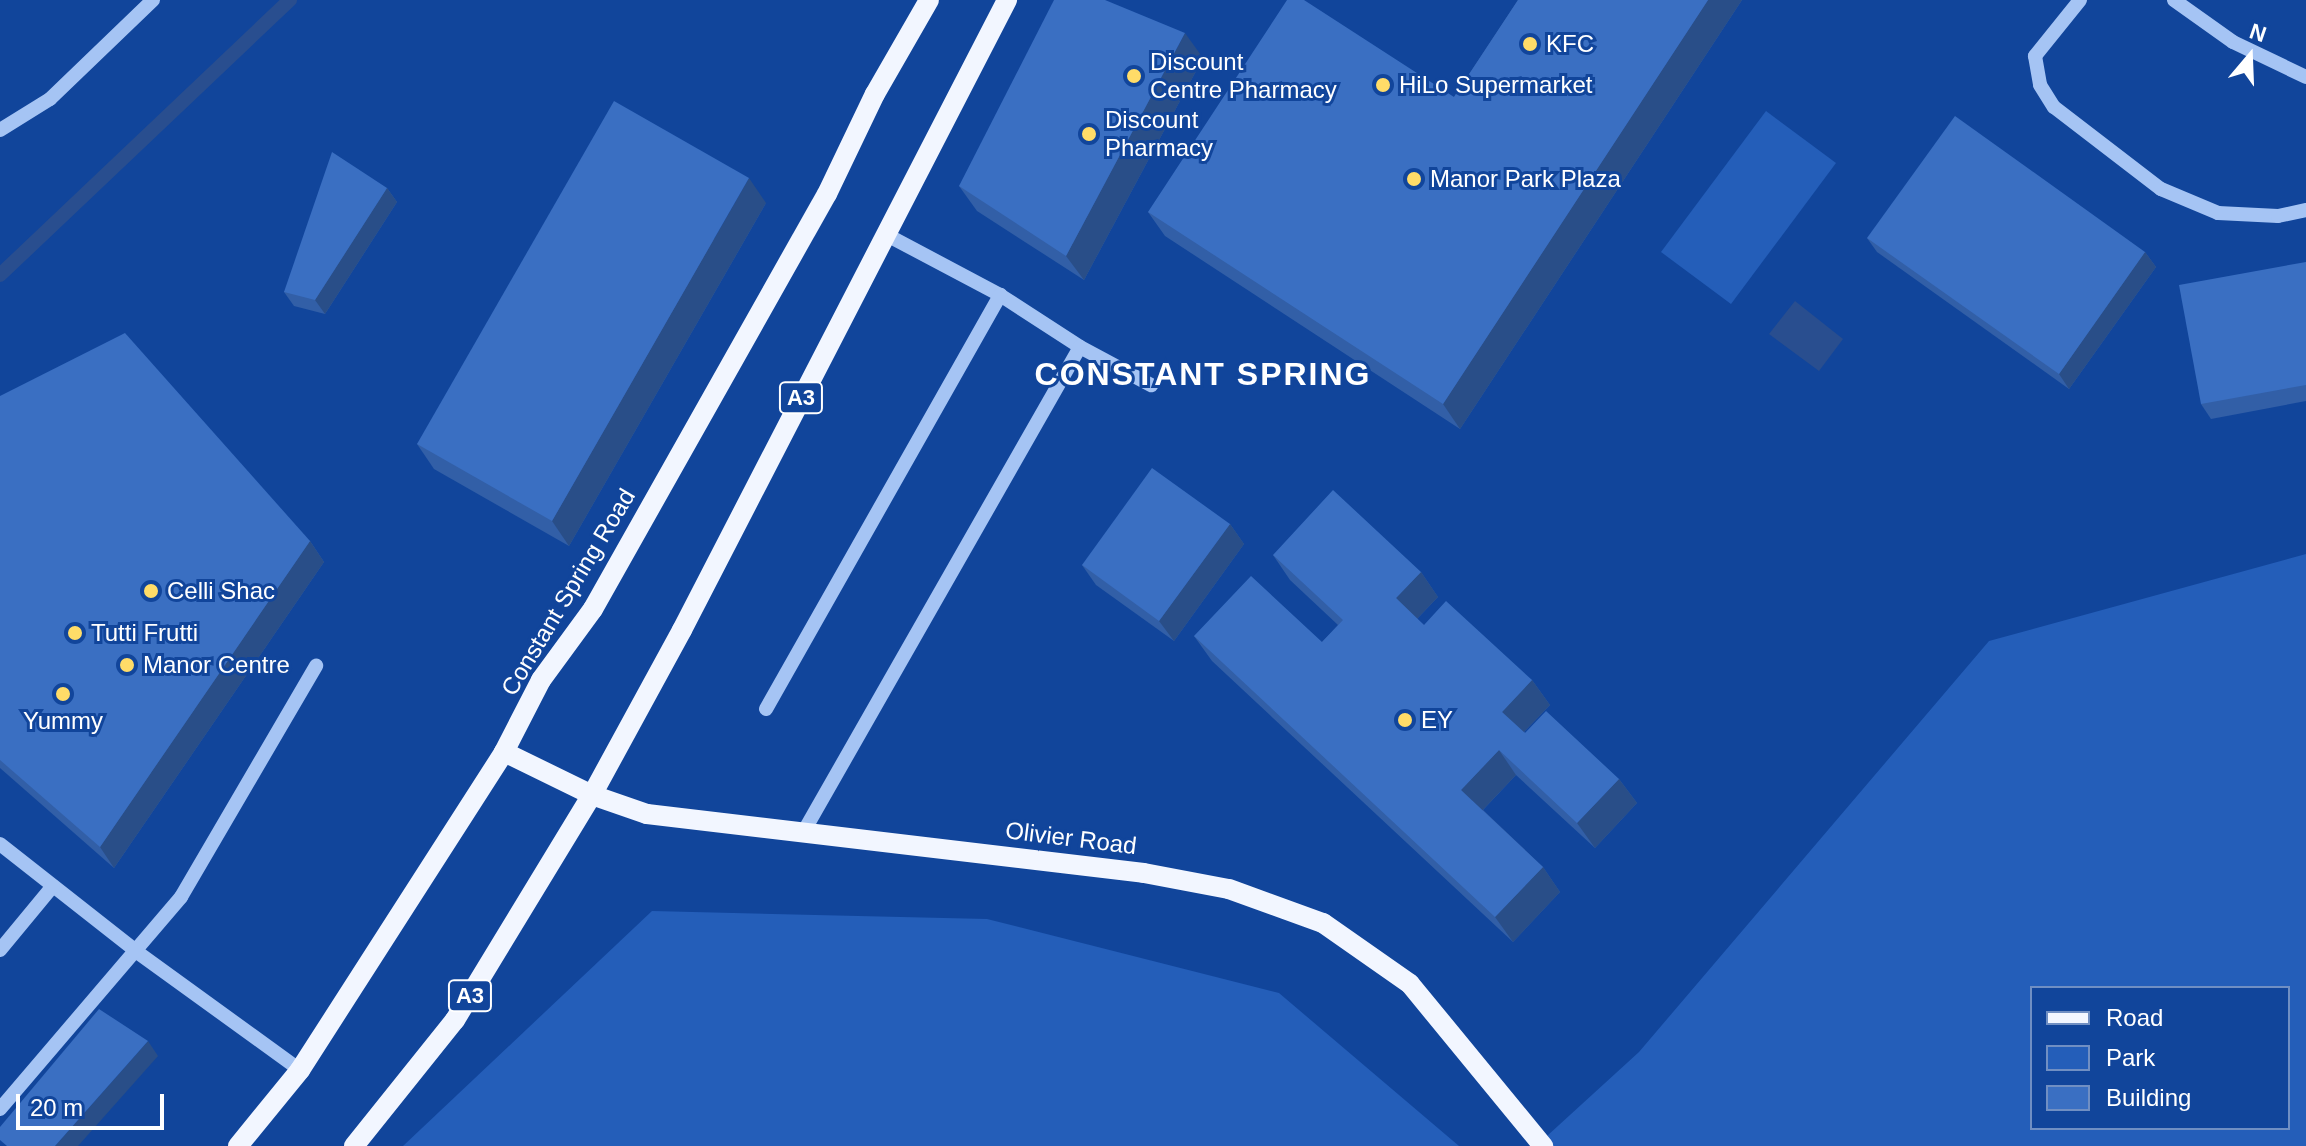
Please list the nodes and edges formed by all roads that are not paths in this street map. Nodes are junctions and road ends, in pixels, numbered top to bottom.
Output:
1 (153, 0) edge
2 (929, 0) edge
3 (1007, 0) edge
4 (2080, 0) edge
5 (2174, 0) edge
6 (2306, 77) edge
7 (0, 130) edge
8 (2306, 210) edge
9 (885, 234) junction
10 (1000, 295) junction
11 (1080, 347) junction
12 (1151, 385) dead end
13 (316, 666) dead end
14 (766, 709) dead end
15 (504, 752) junction
16 (592, 795) junction
17 (804, 831) junction
18 (0, 844) edge
19 (53, 886) junction
20 (0, 950) edge
21 (137, 952) junction
22 (300, 1070) junction
23 (0, 1109) edge
24 (238, 1146) edge
25 (354, 1146) edge
26 (1543, 1146) edge

1 - 7 street
2 - 15 main road, Constant Spring Road
3 - 9 main road, A3
4 - 8 street
5 - 6 street
9 - 10 street
9 - 16 main road, A3
10 - 11 street
10 - 14 street
11 - 12 street
11 - 17 street
13 - 21 street
15 - 16 main road, Olivier Road
15 - 22 main road, Constant Spring Road
16 - 17 main road, Olivier Road
16 - 25 main road, A3
17 - 26 main road, Olivier Road
18 - 19 street
19 - 20 street
19 - 21 street
21 - 22 street
21 - 23 street
22 - 24 main road, Constant Spring Road

